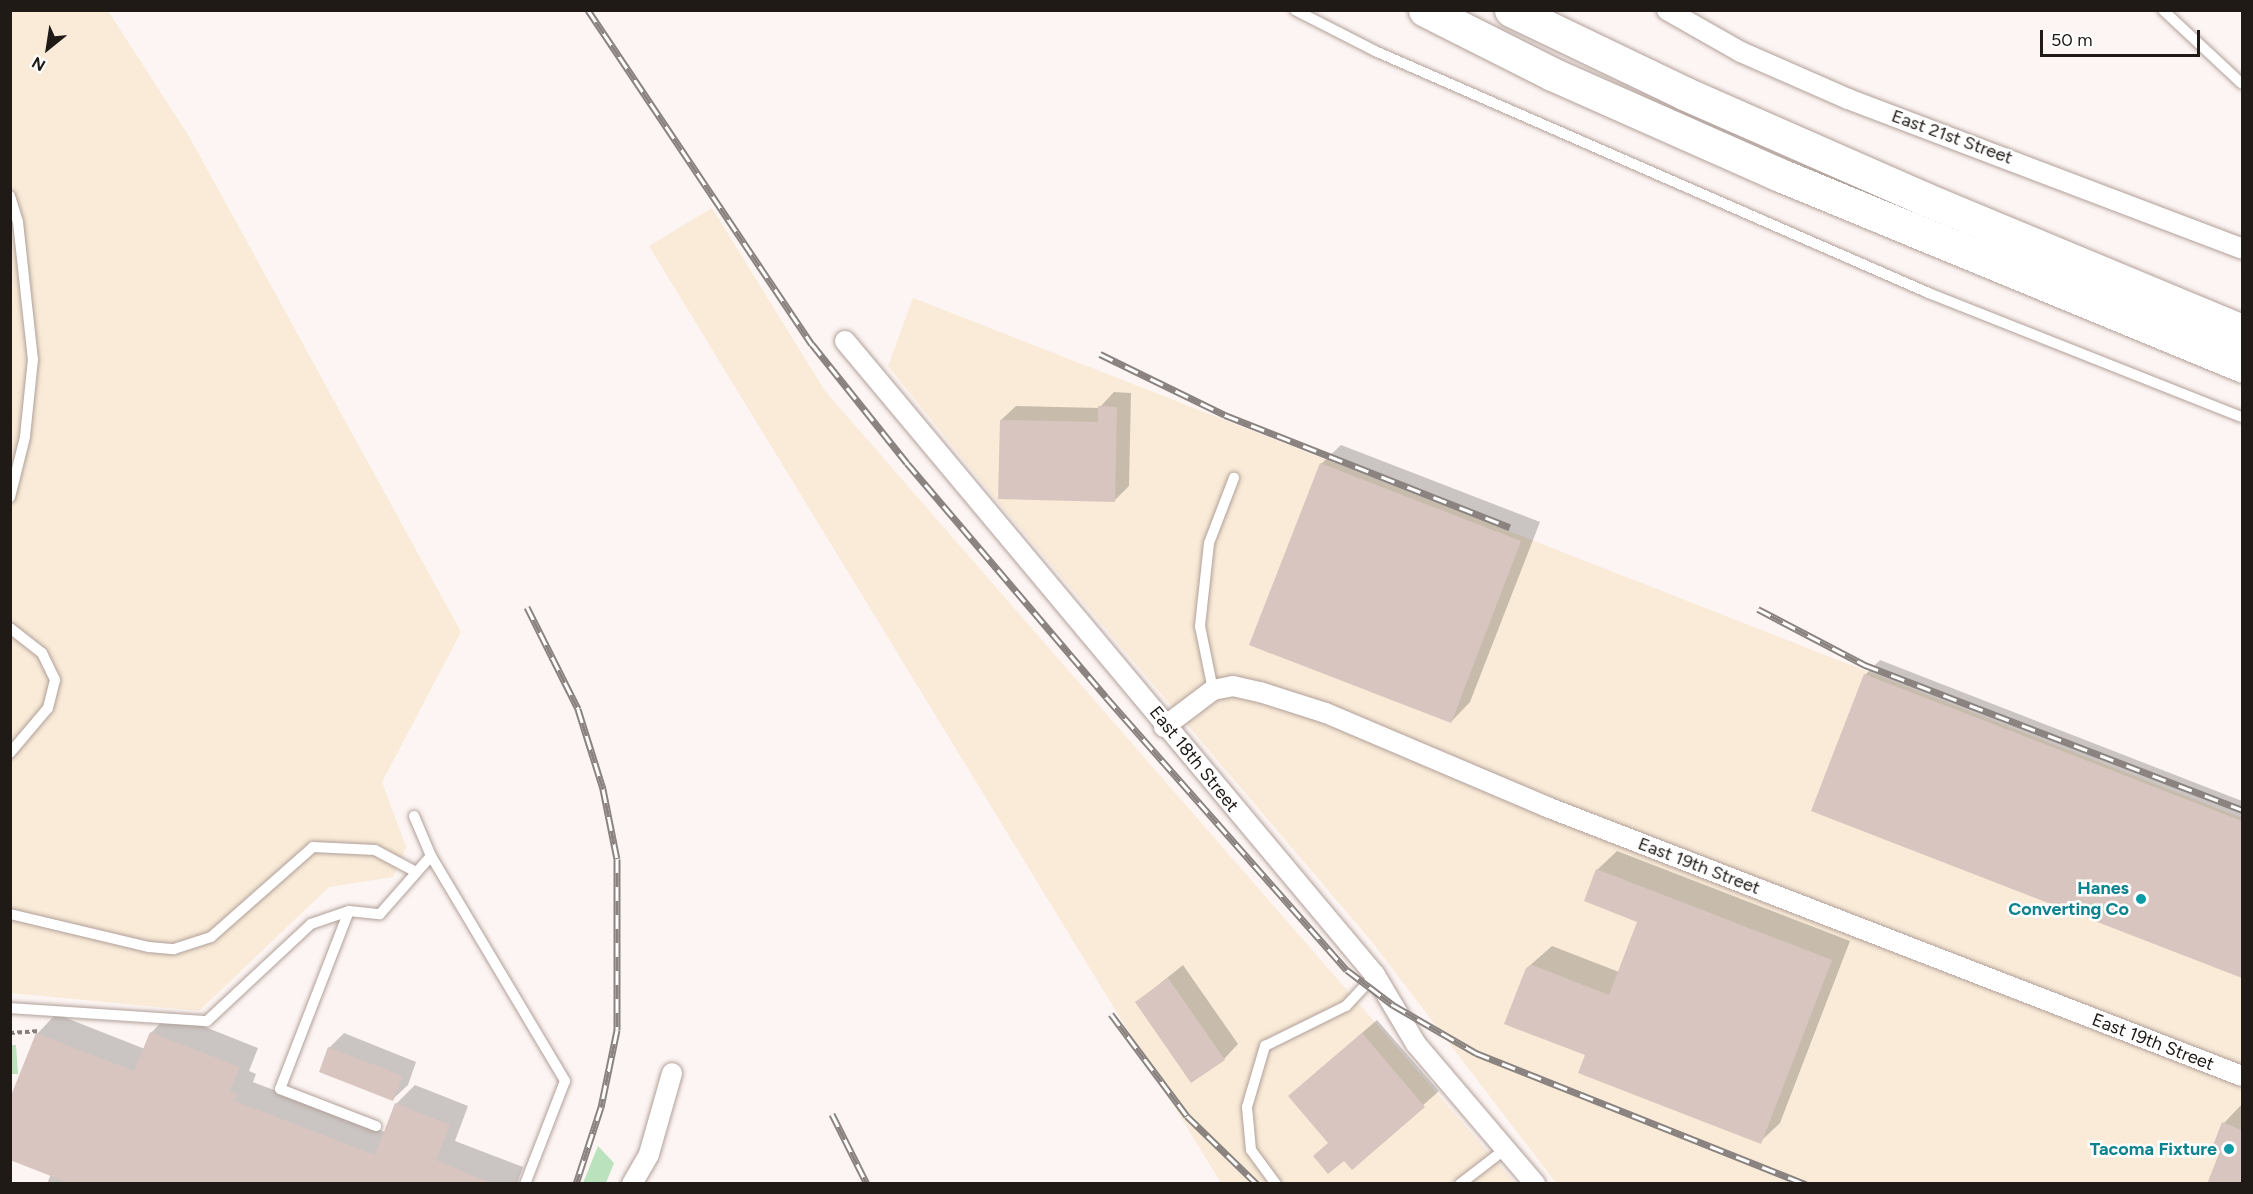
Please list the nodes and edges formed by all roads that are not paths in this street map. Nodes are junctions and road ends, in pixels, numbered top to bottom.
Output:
1 (1295, 10) edge
2 (1425, 10) edge
3 (1511, 10) edge
4 (1668, 10) edge
5 (2163, 10) edge
6 (2242, 84) edge
7 (10, 196) edge
8 (2242, 249) edge
9 (2242, 331) edge
10 (845, 340) dead end
11 (2242, 365) edge
12 (2242, 417) edge
13 (1234, 478) dead end
14 (10, 496) edge
15 (10, 628) edge
16 (1213, 690) junction
17 (1164, 727) junction
18 (10, 753) edge
19 (414, 816) dead end
20 (431, 856) junction
21 (416, 872) junction
22 (349, 911) junction
23 (10, 914) edge
24 (1375, 975) junction
25 (10, 1008) edge
26 (672, 1073) dead end
27 (2242, 1076) edge
28 (376, 1126) dead end
29 (1504, 1150) junction
30 (525, 1184) edge
31 (632, 1184) edge
32 (1276, 1184) edge
33 (1460, 1184) edge
34 (1535, 1184) edge

1 - 12 lane
2 - 11 highway
3 - 9 highway
4 - 8 street, East 21st Street
5 - 6 lane
7 - 14 lane
10 - 17 street, East 18th Street
13 - 16 lane
15 - 18 lane
16 - 17 street
16 - 27 street, East 19th Street
17 - 24 street, East 18th Street
19 - 20 lane
20 - 21 lane
20 - 30 lane
21 - 22 lane
21 - 23 lane
22 - 25 lane
22 - 28 lane
24 - 29 street, East 18th Street
24 - 32 lane
26 - 31 street
29 - 33 lane
29 - 34 street, East 18th Street

